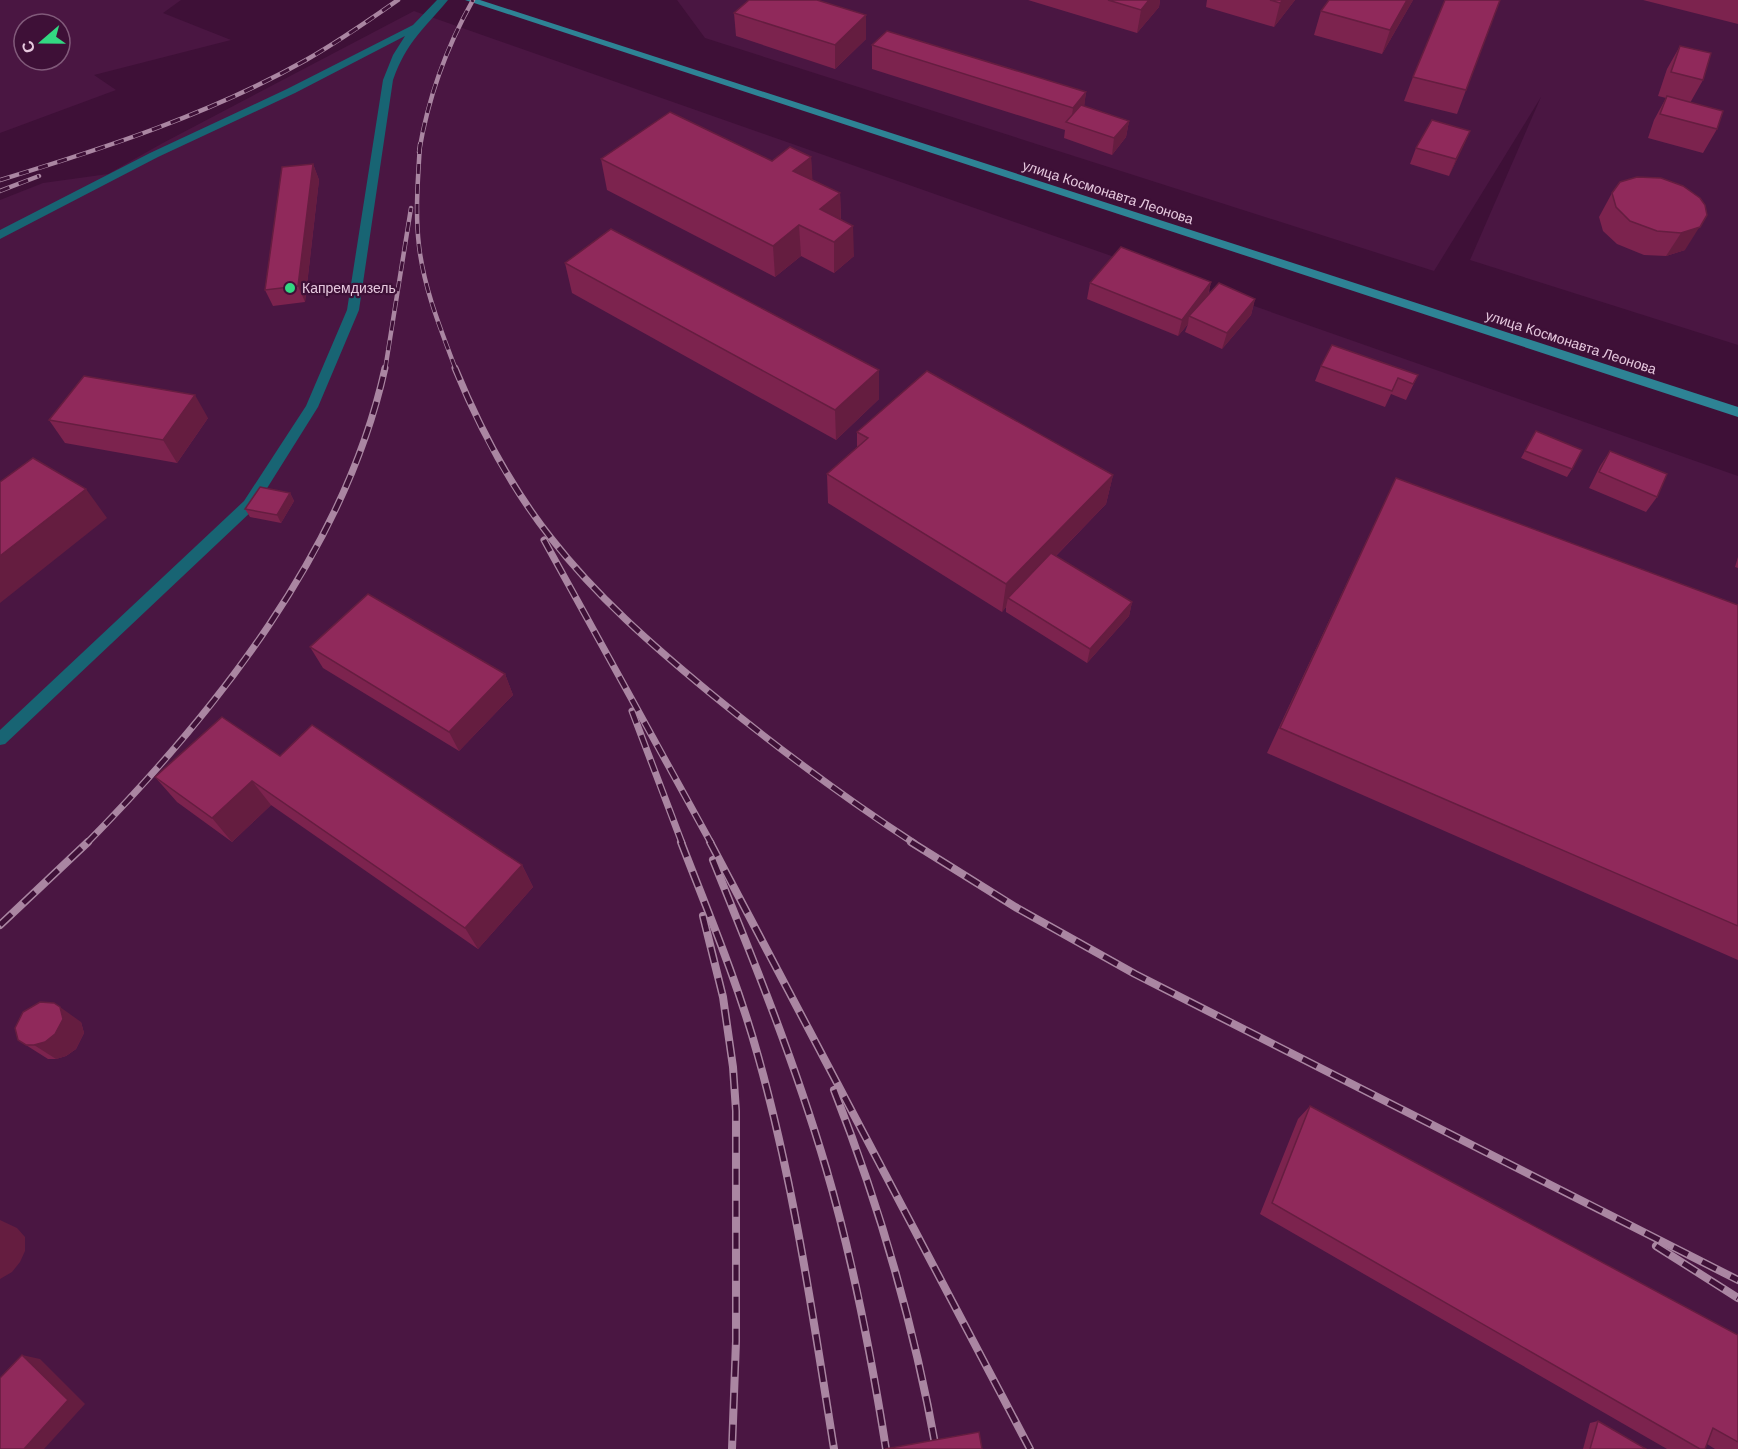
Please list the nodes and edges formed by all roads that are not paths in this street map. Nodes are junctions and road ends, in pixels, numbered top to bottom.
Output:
1 (443, 0) edge
2 (470, 0) edge
3 (415, 27) junction
4 (0, 235) edge
5 (1738, 412) edge
6 (0, 739) edge

1 - 3 lane
2 - 5 street, улица Космонавта Леонова
3 - 4 lane
3 - 6 lane

